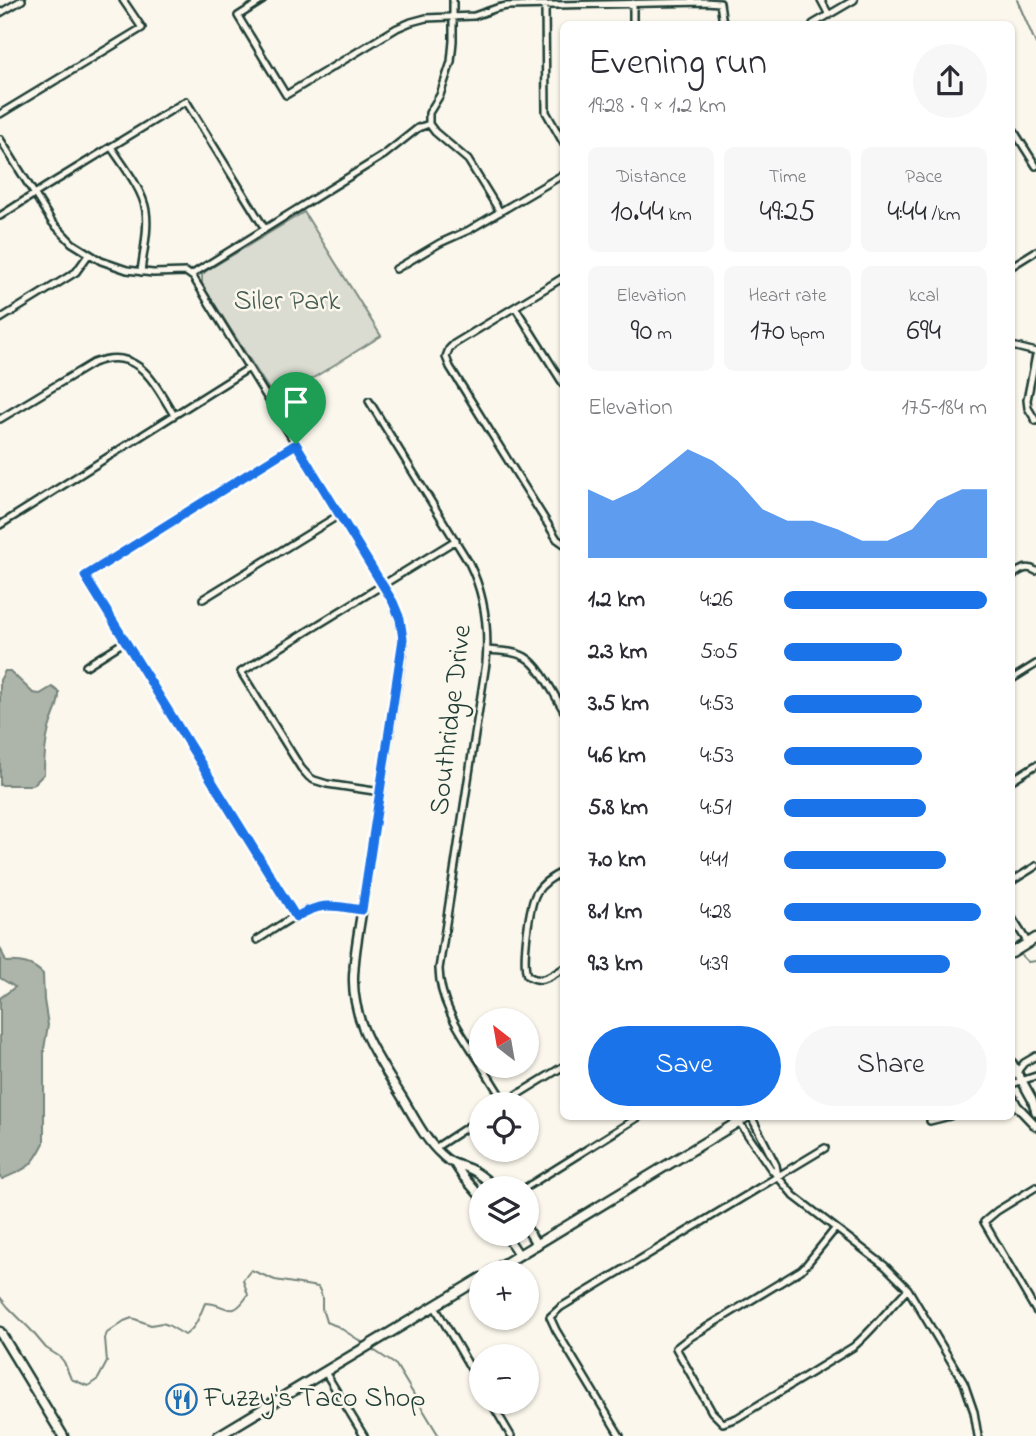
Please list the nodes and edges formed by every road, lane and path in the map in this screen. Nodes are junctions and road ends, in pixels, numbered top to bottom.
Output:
1 (22, 0) edge
2 (123, 0) edge
3 (264, 0) edge
4 (453, 0) edge
5 (821, 0) edge
6 (854, 0) edge
7 (633, 3) junction
8 (545, 5) junction
9 (0, 13) edge
10 (829, 15) junction
11 (453, 17) junction
12 (633, 21) edge
13 (723, 21) edge
14 (818, 21) edge
15 (0, 114) edge
16 (429, 124) junction
17 (1015, 133) edge
18 (560, 137) edge
19 (0, 139) edge
20 (111, 147) junction
21 (1036, 166) edge
22 (560, 176) edge
23 (34, 194) junction
24 (500, 212) junction
25 (0, 216) edge
26 (265, 229) junction
27 (1036, 251) edge
28 (89, 254) junction
29 (1015, 264) edge
30 (396, 269) dead end
31 (141, 272) junction
32 (191, 275) junction
33 (560, 279) edge
34 (515, 307) junction
35 (0, 319) edge
36 (1015, 347) edge
37 (1036, 354) edge
38 (249, 368) junction
39 (560, 379) edge
40 (369, 401) dead end
41 (174, 415) junction
42 (0, 419) edge
43 (1036, 421) edge
44 (296, 444) junction
45 (339, 515) junction
46 (0, 525) edge
47 (456, 540) junction
48 (560, 541) edge
49 (1034, 569) edge
50 (1015, 574) edge
51 (382, 586) junction
52 (203, 599) dead end
53 (124, 642) junction
54 (488, 650) junction
55 (1036, 664) edge
56 (86, 666) dead end
57 (1015, 677) edge
58 (560, 705) edge
59 (1036, 765) edge
60 (1015, 778) edge
61 (381, 792) junction
62 (1036, 866) edge
63 (560, 873) edge
64 (1015, 879) edge
65 (362, 910) junction
66 (296, 917) junction
67 (1015, 925) edge
68 (1036, 938) edge
69 (257, 940) dead end
70 (1024, 946) junction
71 (1015, 951) edge
72 (560, 970) edge
73 (469, 1044) edge
74 (1036, 1056) edge
75 (560, 1068) edge
76 (1015, 1074) edge
77 (1015, 1076) edge
78 (1036, 1076) edge
79 (1023, 1081) junction
80 (1015, 1083) edge
81 (522, 1092) edge
82 (1015, 1102) edge
83 (1036, 1112) edge
84 (634, 1120) edge
85 (743, 1120) edge
86 (752, 1120) edge
87 (934, 1120) edge
88 (930, 1121) dead end
89 (739, 1122) junction
90 (469, 1126) edge
91 (1036, 1126) edge
92 (435, 1148) junction
93 (825, 1148) dead end
94 (456, 1166) junction
95 (479, 1176) edge
96 (778, 1177) junction
97 (539, 1179) edge
98 (469, 1183) edge
99 (1036, 1187) edge
100 (835, 1228) junction
101 (539, 1244) edge
102 (513, 1246) edge
103 (535, 1246) edge
104 (519, 1255) junction
105 (511, 1260) edge
106 (469, 1286) edge
107 (908, 1289) junction
108 (435, 1307) junction
109 (1036, 1311) edge
110 (0, 1332) edge
111 (469, 1365) edge
112 (325, 1373) junction
113 (498, 1414) edge
114 (63, 1436) edge
115 (218, 1436) edge
116 (364, 1436) edge
117 (511, 1436) edge
118 (620, 1436) edge
119 (978, 1436) edge

1 - 9 street
2 - 15 street
3 - 11 street
4 - 11 street
5 - 10 street
6 - 10 street
7 - 8 street
7 - 12 street
7 - 13 street
8 - 11 street
8 - 18 street
10 - 14 street
11 - 16 street
16 - 24 street
16 - 26 street
17 - 21 street
19 - 23 street
20 - 23 street
20 - 26 street
20 - 31 street
22 - 24 street
23 - 25 street
23 - 28 street
24 - 30 street
26 - 32 street
27 - 29 street
28 - 31 street
28 - 35 street
31 - 32 street
32 - 38 street
33 - 34 street
34 - 39 street
34 - 48 street
36 - 37 street
37 - 43 street
38 - 41 street
38 - 44 street
40 - 47 street, Southridge Drive
41 - 42 street
41 - 46 street
44 - 45 street
44 - 53 street
45 - 51 street
45 - 52 street
47 - 51 street
47 - 54 street, Southridge Drive
49 - 50 street
51 - 61 street
51 - 61 street
53 - 56 street
53 - 66 street
54 - 58 street
54 - 73 street, Southridge Drive
55 - 57 street
59 - 60 street
61 - 65 street
62 - 64 street
63 - 72 street
65 - 66 street
65 - 92 street
66 - 69 street
67 - 70 street
68 - 70 main road
70 - 71 main road
74 - 76 street
75 - 81 street
77 - 79 street
78 - 79 street
79 - 80 street
79 - 83 street
82 - 91 street
84 - 97 street
85 - 89 main road
86 - 96 street
87 - 88 street
89 - 96 street
89 - 101 main road
90 - 92 street
92 - 94 street
93 - 96 street
94 - 95 street
94 - 98 street
96 - 100 street
96 - 118 street
99 - 109 street
100 - 107 street
100 - 107 street
102 - 104 street
103 - 104 main road
104 - 105 main road
106 - 108 main road
107 - 119 street
108 - 111 street
108 - 112 main road
110 - 114 main road
112 - 115 main road
112 - 116 street
113 - 117 street

